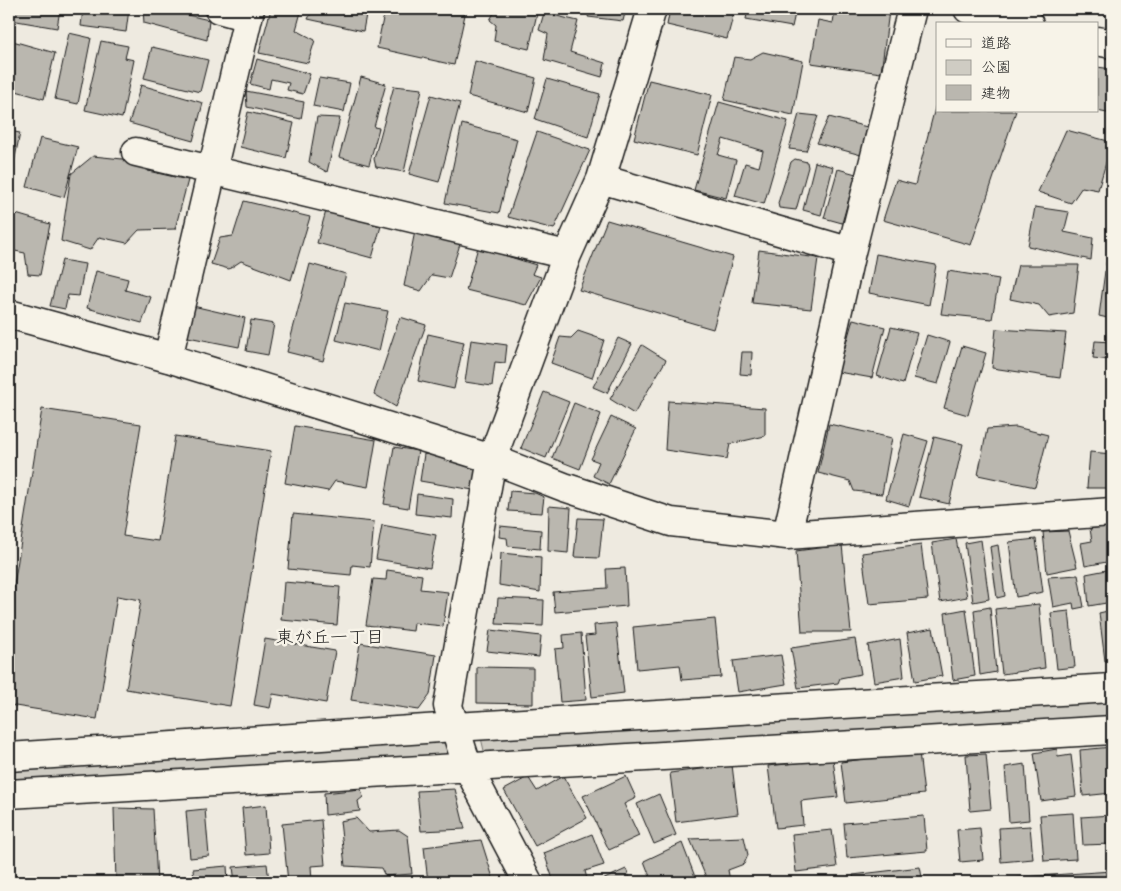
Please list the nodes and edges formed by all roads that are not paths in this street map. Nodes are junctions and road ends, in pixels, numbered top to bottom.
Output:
1 (219, 9) edge
2 (652, 9) edge
3 (912, 9) edge
4 (968, 9) edge
5 (249, 13) edge
6 (1022, 18) edge
7 (1098, 41) edge
8 (1112, 44) edge
9 (136, 152) dead end
10 (212, 170) junction
11 (601, 179) junction
12 (851, 252) junction
13 (567, 255) junction
14 (11, 322) edge
15 (168, 358) junction
16 (492, 459) junction
17 (1112, 512) edge
18 (787, 535) junction
19 (1112, 688) edge
20 (454, 727) junction
21 (1112, 730) edge
22 (9, 757) edge
23 (468, 768) junction
24 (9, 794) edge
25 (528, 882) edge

1 - 5 street
2 - 11 street
3 - 12 street
4 - 6 street
5 - 10 street
7 - 8 street
9 - 10 street
10 - 13 street
10 - 15 street
11 - 12 street
11 - 13 street
12 - 18 street
13 - 16 street
14 - 15 street
15 - 16 street
16 - 18 street
16 - 20 street
17 - 18 street
19 - 20 street
20 - 22 street
20 - 23 street
21 - 23 street
23 - 24 street
23 - 25 street

